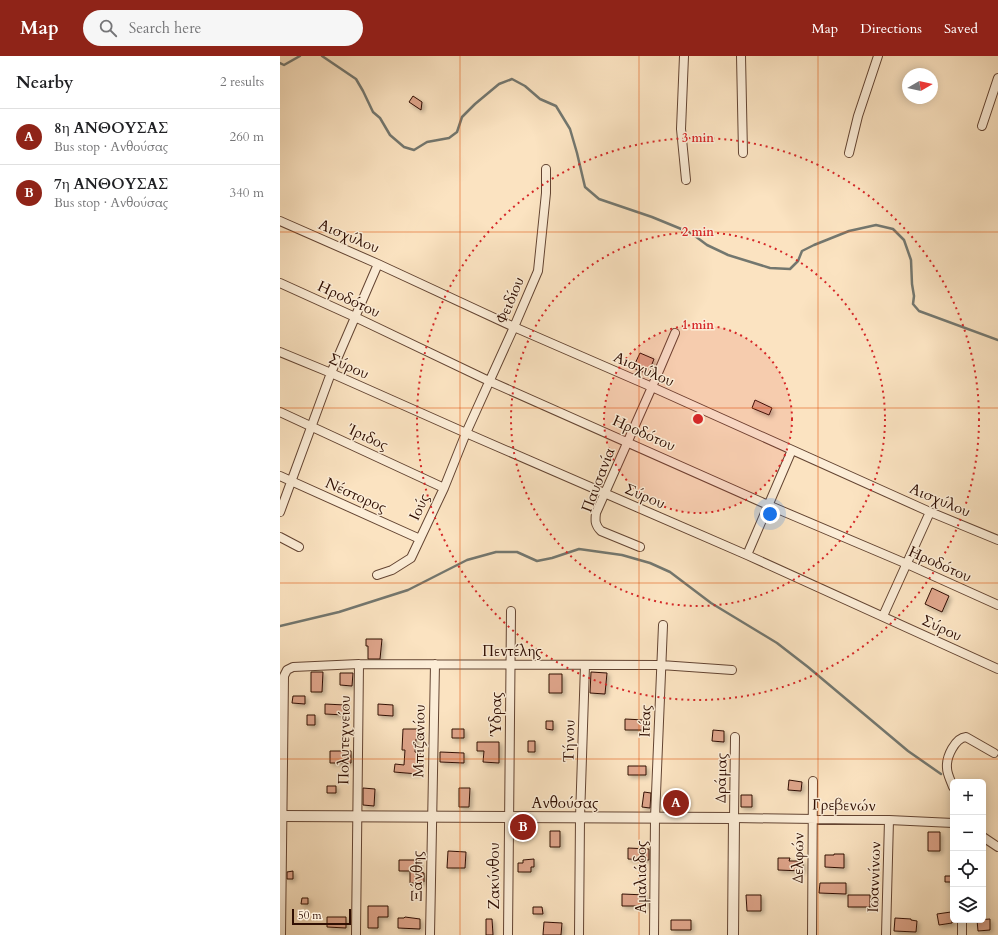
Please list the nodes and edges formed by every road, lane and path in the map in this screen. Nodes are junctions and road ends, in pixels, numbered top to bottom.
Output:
1 (684, 56) edge
2 (741, 56) edge
3 (878, 56) edge
4 (998, 78) edge
5 (982, 126) dead end
6 (743, 153) dead end
7 (849, 153) dead end
8 (546, 169) dead end
9 (686, 180) dead end
10 (280, 221) edge
11 (378, 264) junction
12 (280, 283) edge
13 (355, 317) junction
14 (514, 327) junction
15 (675, 333) dead end
16 (280, 352) edge
17 (331, 373) junction
18 (489, 381) junction
19 (652, 387) junction
20 (280, 412) edge
21 (312, 426) junction
22 (466, 433) junction
23 (628, 441) junction
24 (792, 450) junction
25 (280, 476) edge
26 (291, 481) junction
27 (444, 488) junction
28 (605, 494) junction
29 (768, 505) junction
30 (280, 512) edge
31 (930, 512) junction
32 (280, 538) edge
33 (420, 539) junction
34 (998, 540) edge
35 (299, 547) dead end
36 (640, 548) dead end
37 (747, 555) junction
38 (907, 564) junction
39 (377, 575) dead end
40 (998, 605) edge
41 (511, 611) dead end
42 (883, 616) junction
43 (663, 625) dead end
44 (359, 664) junction
45 (434, 664) junction
46 (510, 665) junction
47 (584, 665) junction
48 (661, 665) junction
49 (998, 669) edge
50 (732, 670) dead end
51 (735, 737) dead end
52 (994, 753) dead end
53 (951, 779) edge
54 (813, 781) dead end
55 (281, 816) edge
56 (357, 816) junction
57 (432, 817) junction
58 (509, 818) junction
59 (580, 818) junction
60 (655, 818) junction
61 (734, 818) junction
62 (813, 819) junction
63 (889, 820) junction
64 (950, 823) edge
65 (986, 839) edge
66 (998, 848) edge
67 (281, 889) edge
68 (962, 923) edge
69 (281, 935) edge
70 (356, 935) edge
71 (430, 935) edge
72 (508, 935) edge
73 (579, 935) edge
74 (654, 935) edge
75 (733, 935) edge
76 (812, 935) edge
77 (886, 935) edge
78 (962, 935) edge

1 - 9 street
2 - 6 street
3 - 7 street
4 - 5 street
8 - 14 street, Φειδίου
10 - 11 street, Αισχύλου
11 - 13 street
11 - 14 street, Αισχύλου
12 - 13 street, Ηροδότου
13 - 17 street
13 - 18 street, Ηροδότου
14 - 18 street, Φειδίου
14 - 19 street, Αισχύλου
15 - 19 street, Παυσανία
16 - 17 street, Σύρου
17 - 21 street
17 - 22 street, Σύρου
18 - 22 street, Φειδίου
18 - 23 street, Ηροδότου
19 - 23 street, Παυσανία
19 - 24 street, Αισχύλου
20 - 21 street, Ίριδος
21 - 26 street
21 - 27 street, Ίριδος
22 - 27 street, Ιούς
22 - 28 street, Σύρου
23 - 28 street, Παυσανία
23 - 29 street, Ηροδότου
24 - 29 street
24 - 31 street, Αισχύλου
25 - 26 street, Νέστορος
26 - 30 street
26 - 33 street, Νέστορος
27 - 33 street, Ιούς
28 - 36 street, Παυσανία
28 - 37 street, Σύρου
29 - 37 street
29 - 38 street, Ηροδότου
31 - 34 street, Αισχύλου
31 - 38 street
32 - 35 street
33 - 39 street, Ιούς
37 - 42 street, Σύρου
38 - 40 street, Ηροδότου
38 - 42 street
41 - 46 street, Ύδρας
42 - 49 street, Σύρου
43 - 48 street, Ιτέας
44 - 45 street, Πεντέλης
44 - 55 street, Πεντέλης
44 - 56 street, Πολυτεχνείου
45 - 46 street, Πεντέλης
45 - 57 street, Μπιζανίου
46 - 47 street, Πεντέλης
46 - 58 street, Ύδρας
47 - 48 street, Πεντέλης
47 - 59 street, Τήνου
48 - 50 street, Πεντέλης
48 - 60 street, Ιτέας
51 - 61 street, Δράμας
52 - 53 street
54 - 62 street, Δελφών
55 - 56 street, Ανθούσας
55 - 67 street
56 - 57 street, Ανθούσας
56 - 70 street, Πολυτεχνείου
57 - 58 street, Ανθούσας
57 - 71 street, Ξάνθης
58 - 59 street, Ανθούσας
58 - 72 street, Ζακύνθου
59 - 60 street, Ανθούσας
59 - 73 street, Τήνου
60 - 61 street, Ανθούσας
60 - 74 street, Αμαλιάδος
61 - 62 street, Γρεβενών
61 - 75 street
62 - 63 street, Γρεβενών
62 - 76 street, Δελφών
63 - 64 street, Γρεβενών
63 - 77 street, Ιωαννίνων
65 - 66 street
67 - 69 street
68 - 78 street

